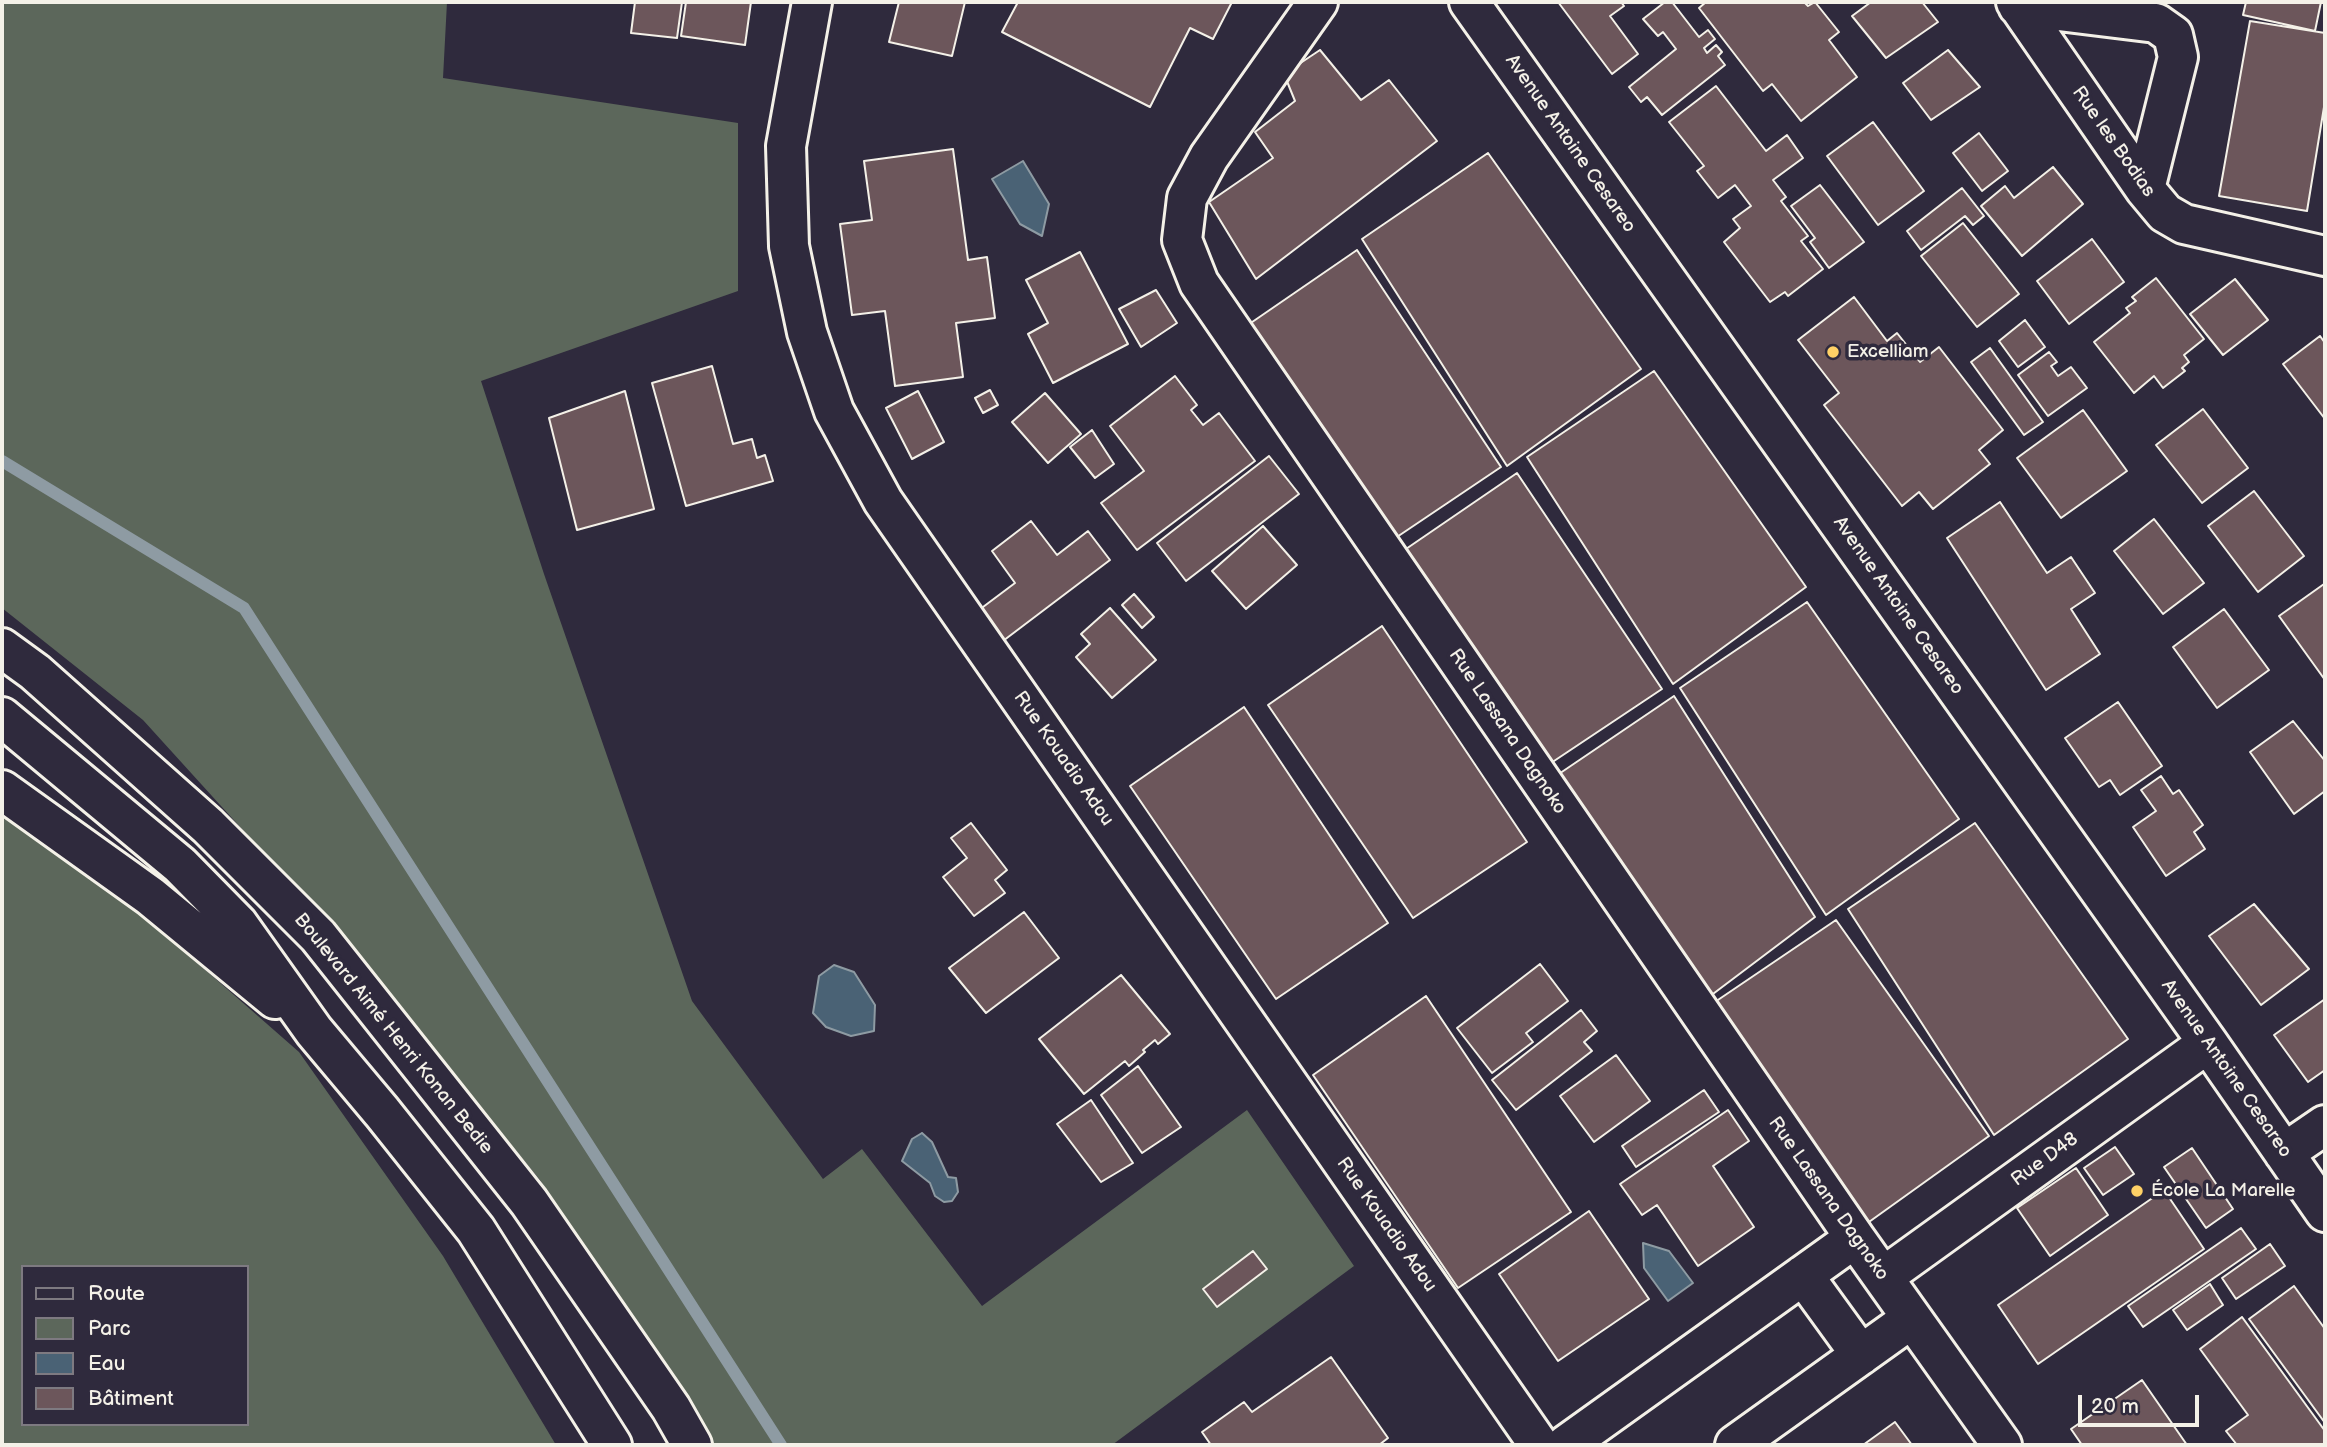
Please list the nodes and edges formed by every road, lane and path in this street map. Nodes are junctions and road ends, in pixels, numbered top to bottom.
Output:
1 (811, 2) edge
2 (1318, 2) edge
3 (1469, 2) edge
4 (2017, 4) edge
5 (2145, 189) junction
6 (2325, 256) edge
7 (2, 648) edge
8 (2, 717) edge
9 (2, 790) edge
10 (314, 1031) junction
11 (2208, 1043) junction
12 (2325, 1125) edge
13 (2284, 1153) junction
14 (2325, 1212) edge
15 (1855, 1238) junction
16 (1803, 1275) junction
17 (1883, 1277) junction
18 (1911, 1319) junction
19 (1861, 1355) junction
20 (612, 1445) edge
21 (692, 1445) edge
22 (1539, 1445) edge
23 (1566, 1445) edge
24 (1735, 1445) edge
25 (2002, 1445) edge

1 - 22 main road, Rue Kouadio Adou
2 - 15 main road, Rue Lassana Dagnoko
3 - 11 main road, Avenue Antoine Cesareo
4 - 5 main road, Rue les Bodias
4 - 5 main road
5 - 6 main road, Rue les Bodias
7 - 21 main road, Boulevard Aimé Henri Konan Bedie
8 - 10 main road
9 - 10 main road
10 - 20 main road
11 - 13 main road, Avenue Antoine Cesareo
11 - 17 main road, Rue D48
12 - 13 main road
13 - 14 main road, Avenue Antoine Cesareo
15 - 16 main road
15 - 17 main road, Rue Lassana Dagnoko
16 - 19 main road
16 - 23 main road
17 - 18 main road, Rue Lassana Dagnoko
18 - 19 main road
18 - 25 main road, Rue Lassana Dagnoko
19 - 24 main road

